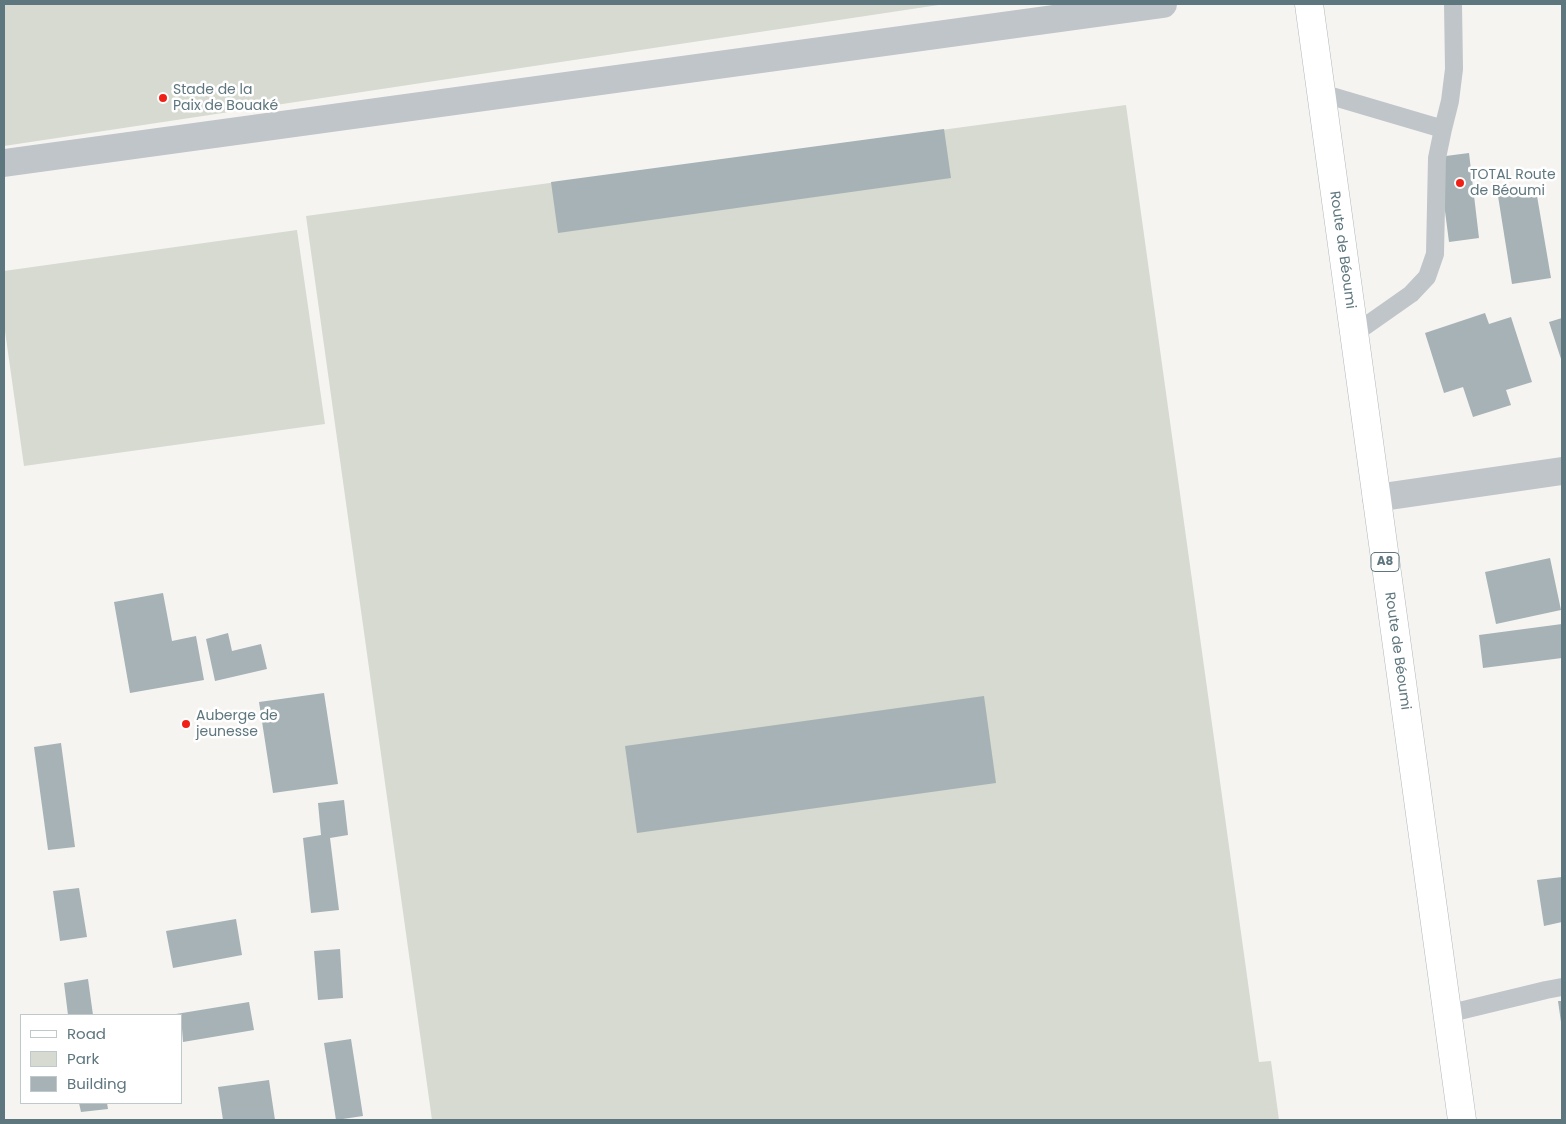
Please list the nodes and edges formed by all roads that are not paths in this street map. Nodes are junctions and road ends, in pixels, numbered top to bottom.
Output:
1 (1163, 4) edge
2 (1309, 4) edge
3 (1453, 4) edge
4 (1321, 93) junction
5 (1443, 129) junction
6 (4, 163) edge
7 (1354, 334) junction
8 (1562, 471) edge
9 (1376, 498) junction
10 (1562, 987) edge
11 (1447, 1014) junction
12 (1462, 1120) edge

1 - 6 street
2 - 4 main road, Route de Béoumi / A8
3 - 5 lane
4 - 5 lane
4 - 7 main road, Route de Béoumi / A8
5 - 7 lane
7 - 9 main road, Route de Béoumi / A8
8 - 9 street
9 - 11 main road, Route de Béoumi / A8
10 - 11 lane
11 - 12 main road, Route de Béoumi / A8

